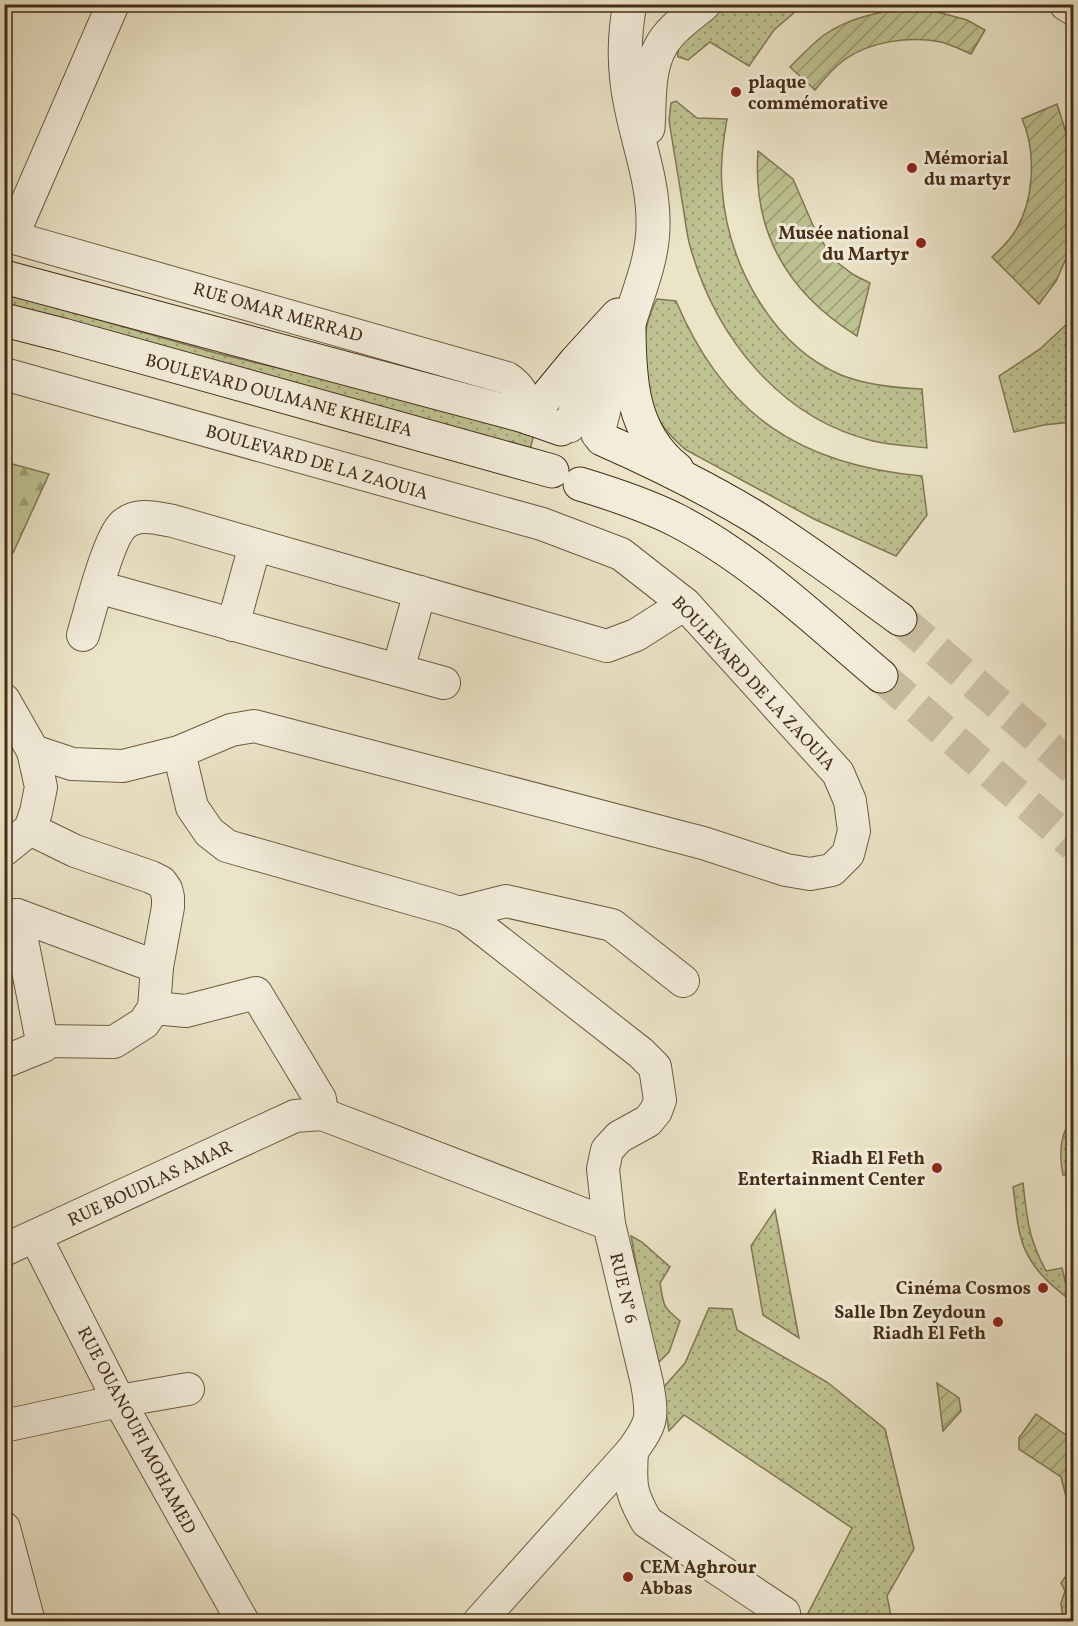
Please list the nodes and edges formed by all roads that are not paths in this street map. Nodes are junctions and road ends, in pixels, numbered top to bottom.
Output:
1 (113, 4) edge
2 (630, 4) edge
3 (704, 4) edge
4 (1066, 4) edge
5 (1074, 9) edge
6 (647, 169) junction
7 (8, 236) edge
8 (4, 277) edge
9 (623, 319) junction
10 (4, 320) edge
11 (4, 374) edge
12 (527, 417) junction
13 (583, 432) junction
14 (566, 478) junction
15 (700, 487) junction
16 (255, 545) junction
17 (98, 587) junction
18 (420, 592) junction
19 (685, 604) junction
20 (900, 619) tunnel mouth
21 (233, 625) junction
22 (83, 635) dead end
23 (398, 670) junction
24 (881, 676) tunnel mouth
25 (444, 683) dead end
26 (4, 700) edge
27 (33, 751) junction
28 (179, 752) junction
29 (30, 829) junction
30 (4, 850) edge
31 (459, 914) junction
32 (157, 967) junction
33 (683, 981) dead end
34 (154, 1008) junction
35 (43, 1046) junction
36 (4, 1062) edge
37 (308, 1115) junction
38 (609, 1224) junction
39 (35, 1236) junction
40 (4, 1250) edge
41 (189, 1389) dead end
42 (119, 1401) junction
43 (4, 1426) edge
44 (632, 1451) junction
45 (4, 1528) edge
46 (784, 1613) dead end
47 (29, 1622) edge
48 (243, 1622) edge
49 (479, 1622) edge

1 - 7 street
2 - 6 main road
3 - 6 main road
4 - 5 main road
6 - 9 main road
7 - 12 street, RUE OMAR MERRAD
8 - 12 main road
9 - 12 main road
9 - 13 main road
9 - 15 main road
10 - 14 main road, BOULEVARD OULMANE KHELIFA
11 - 19 street, BOULEVARD DE LA ZAOUIA
12 - 13 main road
13 - 14 main road
13 - 14 main road
13 - 15 main road
14 - 24 main road, BOULEVARD OULMANE KHELIFA
15 - 20 main road
16 - 17 street
16 - 18 street
16 - 21 street
17 - 21 street
17 - 22 street
18 - 19 street
18 - 23 street
19 - 28 street, BOULEVARD DE LA ZAOUIA
21 - 23 street
23 - 25 street
26 - 27 street
27 - 28 street, BOULEVARD DE LA ZAOUIA
27 - 29 street
28 - 31 street
29 - 30 street
29 - 32 street
31 - 33 street
31 - 38 street, RUE N° 6
32 - 34 street
32 - 35 street
34 - 35 street
34 - 37 street
35 - 36 street
37 - 38 street
37 - 39 street, RUE BOUDLAS AMAR
38 - 44 street, RUE N° 6
39 - 40 street, RUE BOUDLAS AMAR
39 - 42 street, RUE OUANOUFI MOHAMED
41 - 42 street
42 - 43 street
42 - 48 street, RUE OUANOUFI MOHAMED
44 - 46 street
44 - 49 street, RUE N° 6
45 - 47 street

